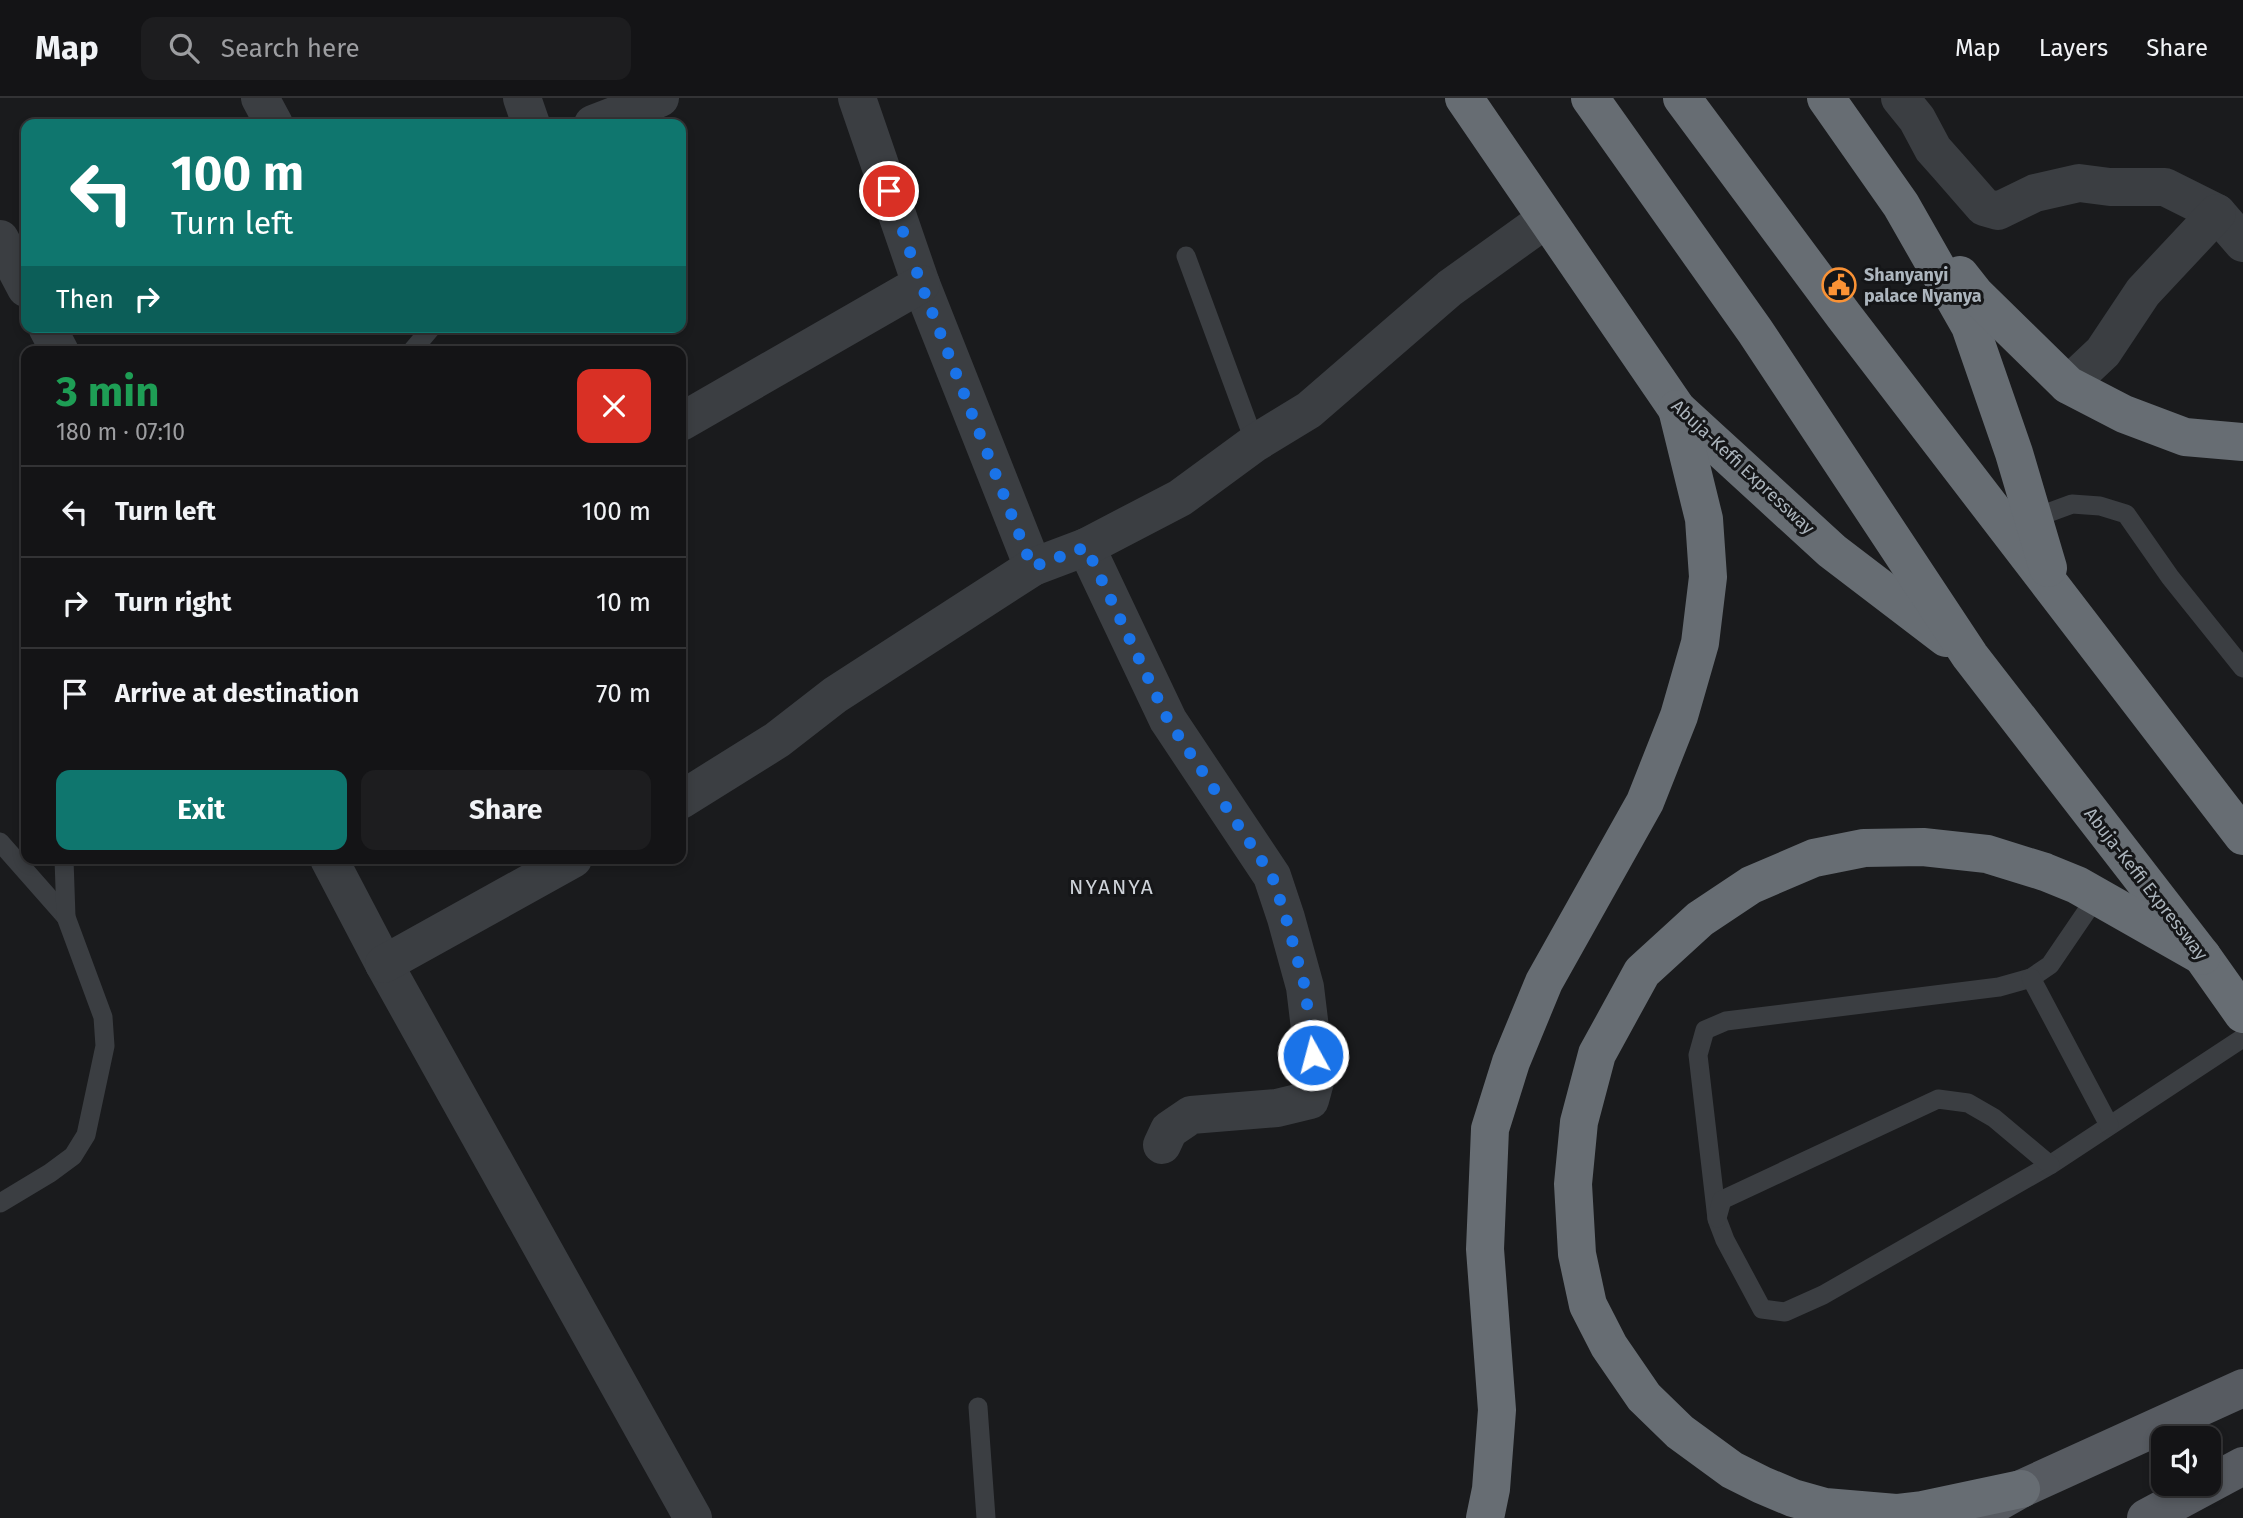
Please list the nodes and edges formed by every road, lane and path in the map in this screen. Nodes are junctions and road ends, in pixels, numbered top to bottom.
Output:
1 (260, 98) edge
2 (522, 98) edge
3 (660, 98) edge
4 (857, 98) edge
5 (1464, 98) edge
6 (1590, 98) edge
7 (1682, 98) edge
8 (1826, 98) edge
9 (1900, 98) edge
10 (271, 119) edge
11 (529, 119) edge
12 (606, 119) edge
13 (1901, 205) junction
14 (2217, 213) junction
15 (1546, 219) junction
16 (0, 239) edge
17 (2243, 243) edge
18 (1186, 256) dead end
19 (21, 279) edge
20 (921, 284) junction
21 (2068, 385) junction
22 (1677, 409) junction
23 (686, 419) edge
24 (2243, 442) edge
25 (1255, 443) junction
26 (2034, 518) junction
27 (1086, 547) junction
28 (1032, 567) junction
29 (2055, 591) junction
30 (1970, 656) junction
31 (2243, 668) edge
32 (686, 797) edge
33 (2243, 836) edge
34 (0, 842) edge
35 (64, 864) edge
36 (332, 864) edge
37 (564, 864) edge
38 (2096, 896) junction
39 (66, 917) junction
40 (2202, 956) junction
41 (384, 964) junction
42 (2031, 978) junction
43 (2243, 1014) edge
44 (2243, 1038) edge
45 (2109, 1125) junction
46 (1162, 1145) dead end
47 (2050, 1165) junction
48 (0, 1203) edge
49 (1717, 1219) junction
50 (2243, 1388) edge
51 (978, 1407) dead end
52 (2243, 1466) edge
53 (2021, 1489) junction
54 (693, 1518) edge
55 (986, 1518) edge
56 (1485, 1518) edge
57 (1969, 1518) edge
58 (2146, 1518) edge

1 - 10 street
2 - 11 street
3 - 12 street
4 - 20 street
5 - 15 highway, Abuja-Keffi Expressway
6 - 30 highway, Abuja-Keffi Expressway
7 - 29 highway
8 - 13 highway
9 - 14 street
13 - 21 highway
13 - 26 highway
14 - 17 street
14 - 21 street
15 - 22 highway, Abuja-Keffi Expressway
15 - 25 street
16 - 19 street
18 - 25 lane
20 - 23 street
20 - 28 street
21 - 24 highway
22 - 30 highway, Abuja-Keffi Expressway
22 - 56 highway
25 - 27 street
26 - 29 highway
26 - 31 lane
27 - 28 street
27 - 46 street
28 - 32 street
29 - 33 highway
30 - 40 highway, Abuja-Keffi Expressway
34 - 39 lane
35 - 39 lane
36 - 41 street
37 - 41 street
38 - 40 highway
38 - 42 lane
38 - 53 highway
39 - 48 lane
40 - 43 highway, Abuja-Keffi Expressway
41 - 54 street
42 - 45 lane
42 - 49 lane
44 - 45 lane
45 - 47 lane
47 - 49 lane
47 - 49 lane
50 - 53 main road
51 - 55 lane
52 - 58 main road
53 - 57 main road

